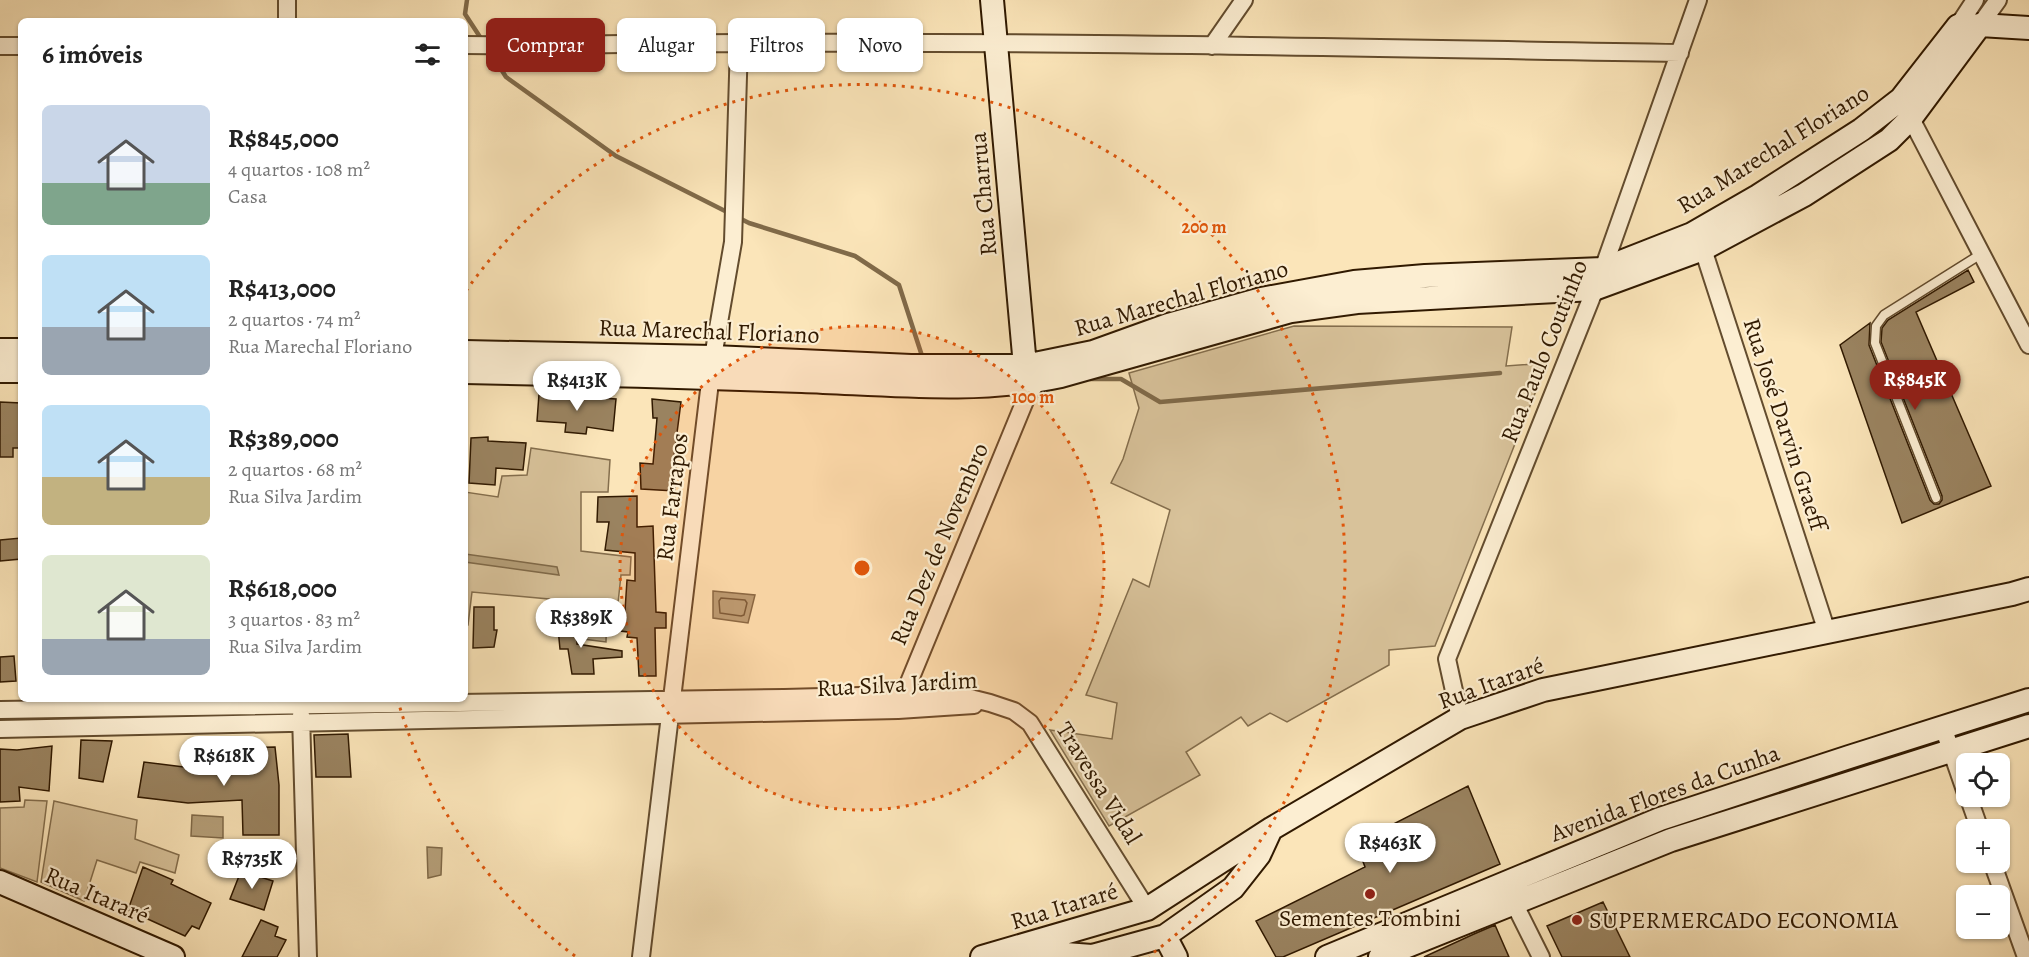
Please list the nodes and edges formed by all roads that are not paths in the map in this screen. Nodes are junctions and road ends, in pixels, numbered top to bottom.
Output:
1 (287, 0) edge
2 (992, 0) edge
3 (1007, 0) edge
4 (1244, 0) edge
5 (1698, 0) edge
6 (1975, 0) edge
7 (1998, 0) edge
8 (288, 18) edge
9 (1969, 26) junction
10 (2029, 28) edge
11 (728, 43) edge
12 (825, 43) edge
13 (1004, 44) junction
14 (18, 45) edge
15 (468, 45) edge
16 (1212, 45) junction
17 (0, 46) edge
18 (1680, 53) junction
19 (738, 72) edge
20 (1906, 109) junction
21 (1697, 242) junction
22 (1981, 254) junction
23 (1598, 279) junction
24 (2029, 345) edge
25 (0, 350) edge
26 (18, 350) edge
27 (468, 353) edge
28 (501, 363) junction
29 (712, 367) junction
30 (0, 371) edge
31 (18, 371) edge
32 (468, 371) edge
33 (1031, 378) junction
34 (1936, 498) dead end
35 (2029, 589) edge
36 (1827, 632) junction
37 (671, 699) junction
38 (2029, 700) edge
39 (900, 702) junction
40 (300, 703) edge
41 (990, 703) joint
42 (784, 706) junction
43 (183, 707) junction
44 (71, 709) junction
45 (0, 710) edge
46 (490, 711) junction
47 (406, 713) junction
48 (670, 716) junction
49 (1460, 718) junction
50 (302, 724) junction
51 (183, 726) junction
52 (2029, 726) edge
53 (1942, 727) junction
54 (73, 728) junction
55 (0, 729) edge
56 (1951, 751) junction
57 (1956, 765) edge
58 (1660, 819) junction
59 (1271, 829) junction
60 (1671, 840) junction
61 (1996, 873) edge
62 (0, 882) edge
63 (1509, 892) junction
64 (1147, 909) junction
65 (1165, 936) junction
66 (1011, 950) junction
67 (173, 957) edge
68 (308, 957) edge
69 (641, 957) edge
70 (982, 957) edge
71 (1176, 957) edge
72 (1328, 957) edge
73 (1380, 957) edge
74 (1541, 957) edge
75 (2026, 957) edge

1 - 8 street
2 - 13 street, Rua Charrua
3 - 13 street, Rua Charrua
4 - 16 street
5 - 18 street, Rua Paulo Coutinho
6 - 9 street
7 - 9 street
9 - 10 street
9 - 20 street, Rua Marechal Floriano
11 - 15 street
12 - 13 street
13 - 16 street
13 - 33 street, Rua Charrua
14 - 17 street
16 - 18 street
18 - 23 street, Rua Paulo Coutinho
19 - 29 street, Rua Farrapos
20 - 21 street, Rua Marechal Floriano
20 - 22 street
21 - 23 street, Rua Marechal Floriano
21 - 36 street, Rua José Darvin Graeff
22 - 24 street
22 - 34 lane
23 - 33 street, Rua Marechal Floriano
23 - 49 street, Rua Paulo Coutinho
25 - 26 street
27 - 28 street, Rua Marechal Floriano
28 - 29 street, Rua Marechal Floriano
28 - 32 street, Rua Marechal Floriano
29 - 33 street, Rua Marechal Floriano
29 - 37 street, Rua Farrapos
30 - 31 street
33 - 39 street, Rua Dez de Novembro
35 - 36 street, Rua Itararé
36 - 49 street, Rua Itararé
37 - 42 street, Rua Silva Jardim
37 - 46 street, Rua Silva Jardim
37 - 48 street, Rua Farrapos
38 - 53 street, Avenida Flores da Cunha
39 - 41 street, Rua Silva Jardim
39 - 42 street, Rua Silva Jardim
40 - 43 street, Rua Silva Jardim
40 - 47 street, Rua Silva Jardim
40 - 50 street
41 - 64 street, Travessa Vidal
42 - 48 street, Rua Silva Jardim
43 - 44 street, Rua Silva Jardim
43 - 51 street
44 - 45 street, Rua Silva Jardim
44 - 54 street
46 - 47 street, Rua Silva Jardim
46 - 48 street, Rua Silva Jardim
47 - 50 street, Rua Silva Jardim
48 - 69 street, Rua Farrapos
49 - 59 street, Rua Itararé
50 - 51 street, Rua Silva Jardim
50 - 68 street
51 - 54 street, Rua Silva Jardim
52 - 56 street, Avenida Flores da Cunha
53 - 56 street
53 - 58 street, Avenida Flores da Cunha
54 - 55 street, Rua Silva Jardim
56 - 57 street
56 - 60 street, Avenida Flores da Cunha
58 - 60 street
58 - 63 street, Avenida Flores da Cunha
59 - 64 street, Rua Itararé
59 - 65 street
60 - 63 street, Avenida Flores da Cunha
61 - 75 street
62 - 67 street, Rua Itararé
63 - 72 street, Avenida Flores da Cunha
63 - 73 street, Avenida Flores da Cunha
63 - 74 street
64 - 66 street, Rua Itararé
65 - 66 street
65 - 71 street
66 - 70 street, Rua Itararé

